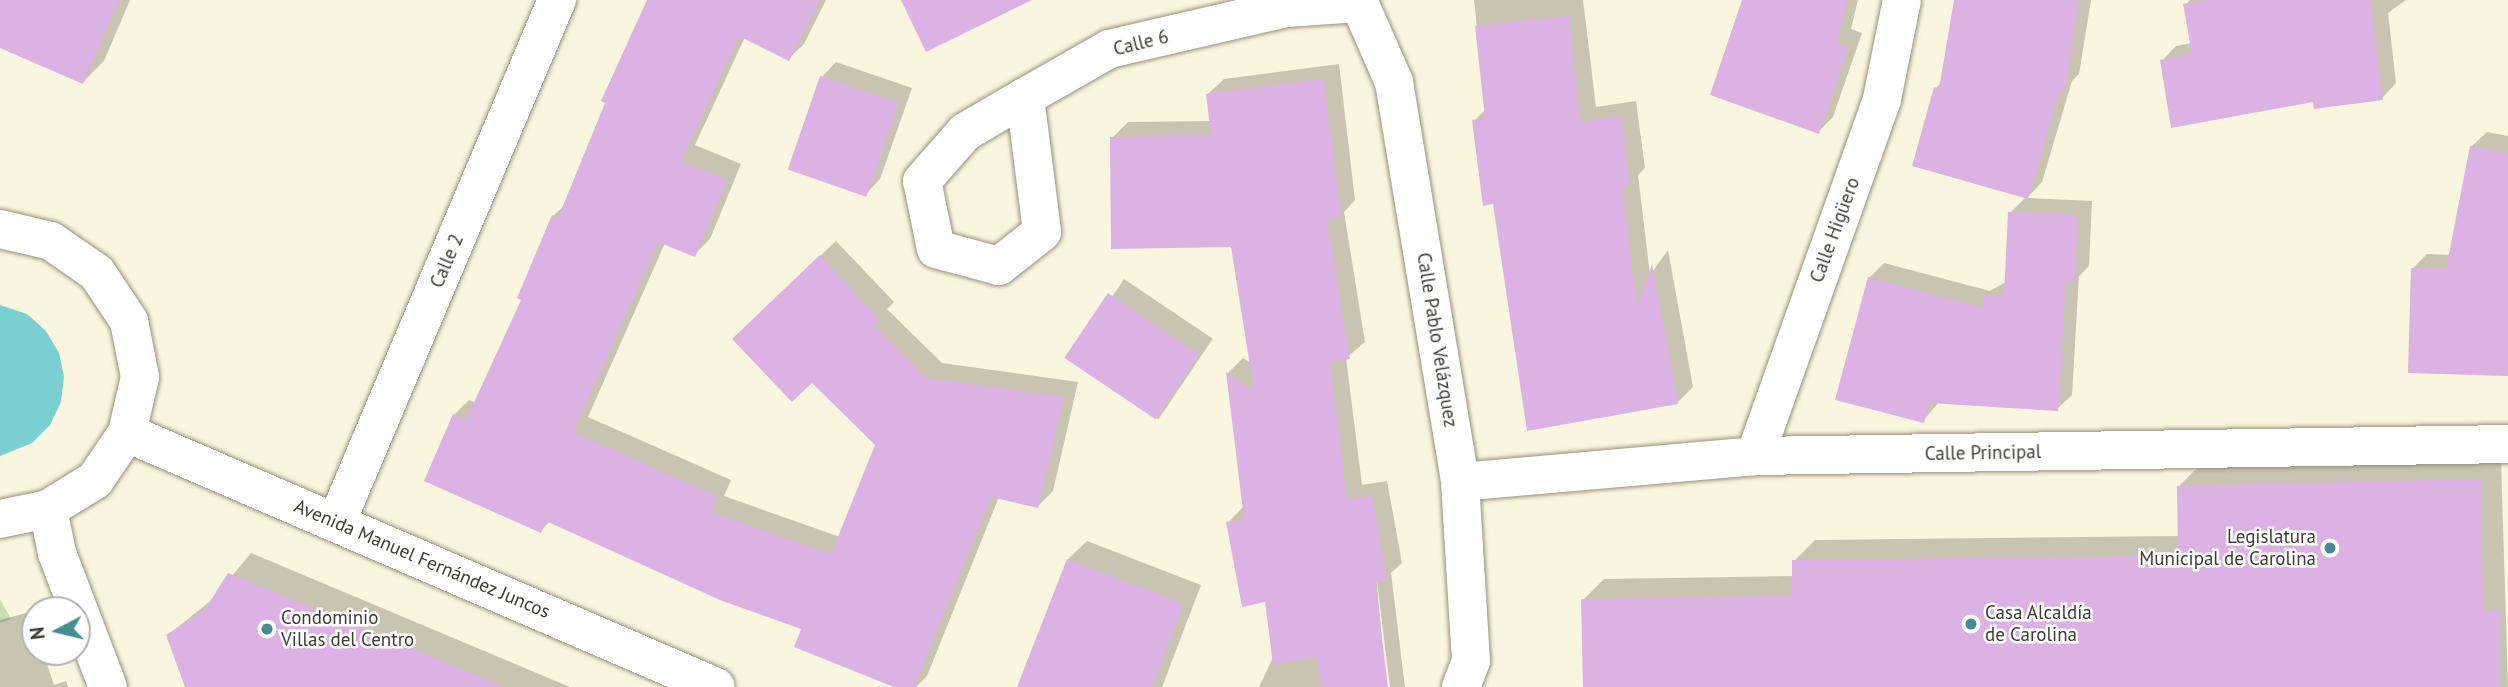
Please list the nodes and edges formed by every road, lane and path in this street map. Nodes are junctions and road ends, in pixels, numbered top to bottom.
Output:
1 (557, 0) edge
2 (1902, 0) edge
3 (1358, 1) edge
4 (1025, 97) junction
5 (0, 229) edge
6 (127, 433) junction
7 (2508, 444) edge
8 (1755, 456) junction
9 (1460, 482) junction
10 (48, 509) junction
11 (0, 519) edge
12 (337, 521) junction
13 (108, 687) edge
14 (716, 687) edge
15 (1461, 687) edge

1 - 12 street, Calle 2
2 - 8 street, Calle Higüero
3 - 4 street, Calle 6
3 - 9 street, Calle Pablo Velázquez
4 - 4 street, Calle 6
5 - 6 street
6 - 10 street
6 - 12 street, Avenida Manuel Fernández Juncos
7 - 8 street, Calle Principal
8 - 9 street, Calle Principal
9 - 15 street, Calle Pablo Velázquez
10 - 11 street
10 - 13 street
12 - 14 street, Avenida Manuel Fernández Juncos

